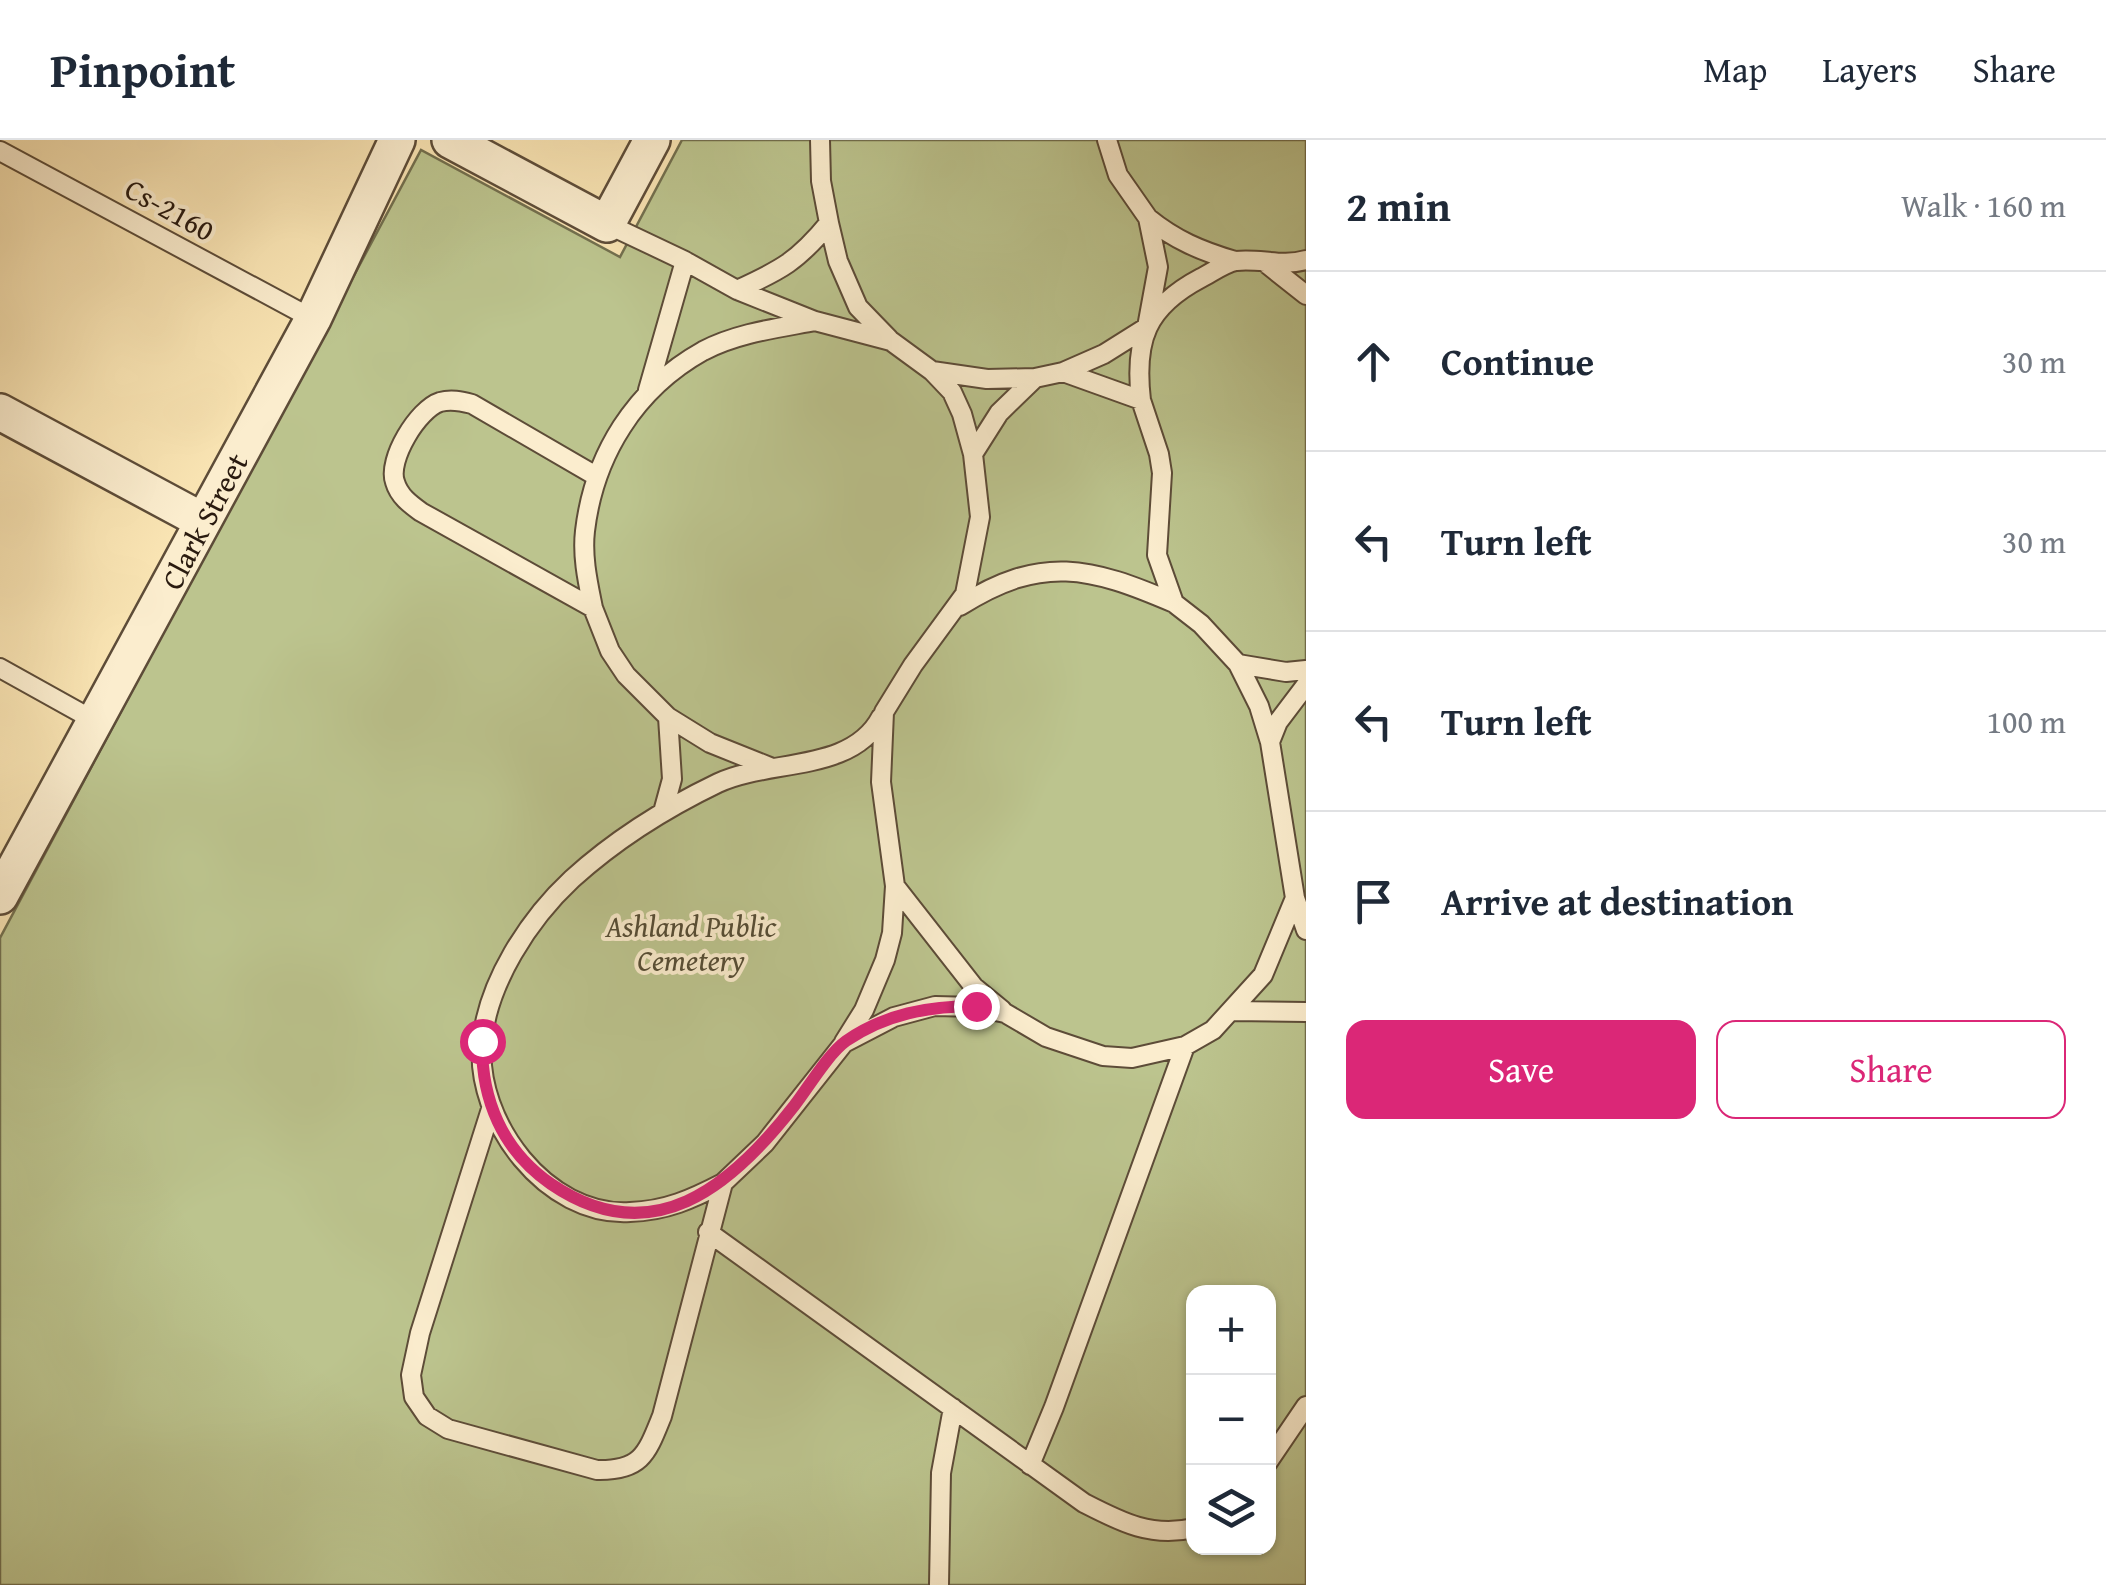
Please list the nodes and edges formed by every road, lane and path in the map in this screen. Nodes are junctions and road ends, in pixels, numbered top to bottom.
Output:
1 (397, 140) edge
2 (450, 140) edge
3 (652, 140) edge
4 (820, 140) edge
5 (1106, 140) edge
6 (0, 150) edge
7 (1148, 218) junction
8 (829, 223) junction
9 (607, 224) junction
10 (685, 260) junction
11 (1306, 260) edge
12 (1234, 261) junction
13 (1267, 264) junction
14 (737, 290) junction
15 (1306, 295) edge
16 (313, 319) junction
17 (815, 322) junction
18 (1147, 327) junction
19 (891, 341) junction
20 (932, 371) junction
21 (1064, 372) junction
22 (1035, 378) junction
23 (648, 390) junction
24 (1141, 400) junction
25 (0, 412) edge
26 (973, 454) junction
27 (596, 476) junction
28 (203, 521) junction
29 (1174, 603) junction
30 (593, 608) junction
31 (952, 612) junction
32 (1238, 664) junction
33 (0, 668) edge
34 (1306, 670) edge
35 (1306, 684) edge
36 (884, 712) junction
37 (668, 716) junction
38 (97, 722) junction
39 (1270, 742) junction
40 (770, 767) junction
41 (664, 812) junction
42 (896, 886) junction
43 (0, 896) edge
44 (1295, 898) junction
45 (1306, 930) edge
46 (1232, 1011) junction
47 (1005, 1012) junction
48 (1306, 1012) edge
49 (844, 1043) junction
50 (1185, 1046) junction
51 (491, 1109) junction
52 (723, 1183) junction
53 (708, 1232) junction
54 (1306, 1406) edge
55 (953, 1408) junction
56 (1276, 1450) edge
57 (1030, 1464) junction
58 (1186, 1529) edge
59 (939, 1585) edge

1 - 16 street, Clark Street
2 - 9 street
3 - 9 street
4 - 8 lane
5 - 7 lane
6 - 16 lane, Cs-2160
7 - 12 lane
7 - 18 lane
8 - 14 lane
8 - 19 lane
9 - 10 lane
10 - 14 lane
10 - 23 lane
11 - 13 lane
12 - 13 lane
12 - 18 lane
13 - 15 lane
14 - 17 lane
16 - 28 street, Clark Street
17 - 19 lane
17 - 23 lane
18 - 21 lane
18 - 24 lane
19 - 20 lane
20 - 22 lane
20 - 26 lane
21 - 22 lane
21 - 24 lane
22 - 26 lane
23 - 27 lane
24 - 29 lane
25 - 28 street
26 - 31 lane
27 - 30 lane
27 - 30 lane
28 - 38 street, Clark Street
29 - 31 lane
29 - 32 lane
30 - 37 lane
31 - 36 lane
32 - 34 lane
32 - 39 lane
33 - 38 lane
35 - 39 lane
36 - 40 lane
36 - 42 lane
37 - 40 lane
37 - 41 lane
38 - 43 street, Clark Street
39 - 44 lane
40 - 41 lane
41 - 51 lane
42 - 47 lane
42 - 49 lane
44 - 45 lane
44 - 46 lane
46 - 48 lane
46 - 50 lane
47 - 49 lane
47 - 50 lane
49 - 52 lane
50 - 57 lane
51 - 52 lane
51 - 53 lane
52 - 53 lane
53 - 55 lane
54 - 56 lane
55 - 57 lane
55 - 59 lane
57 - 58 lane

